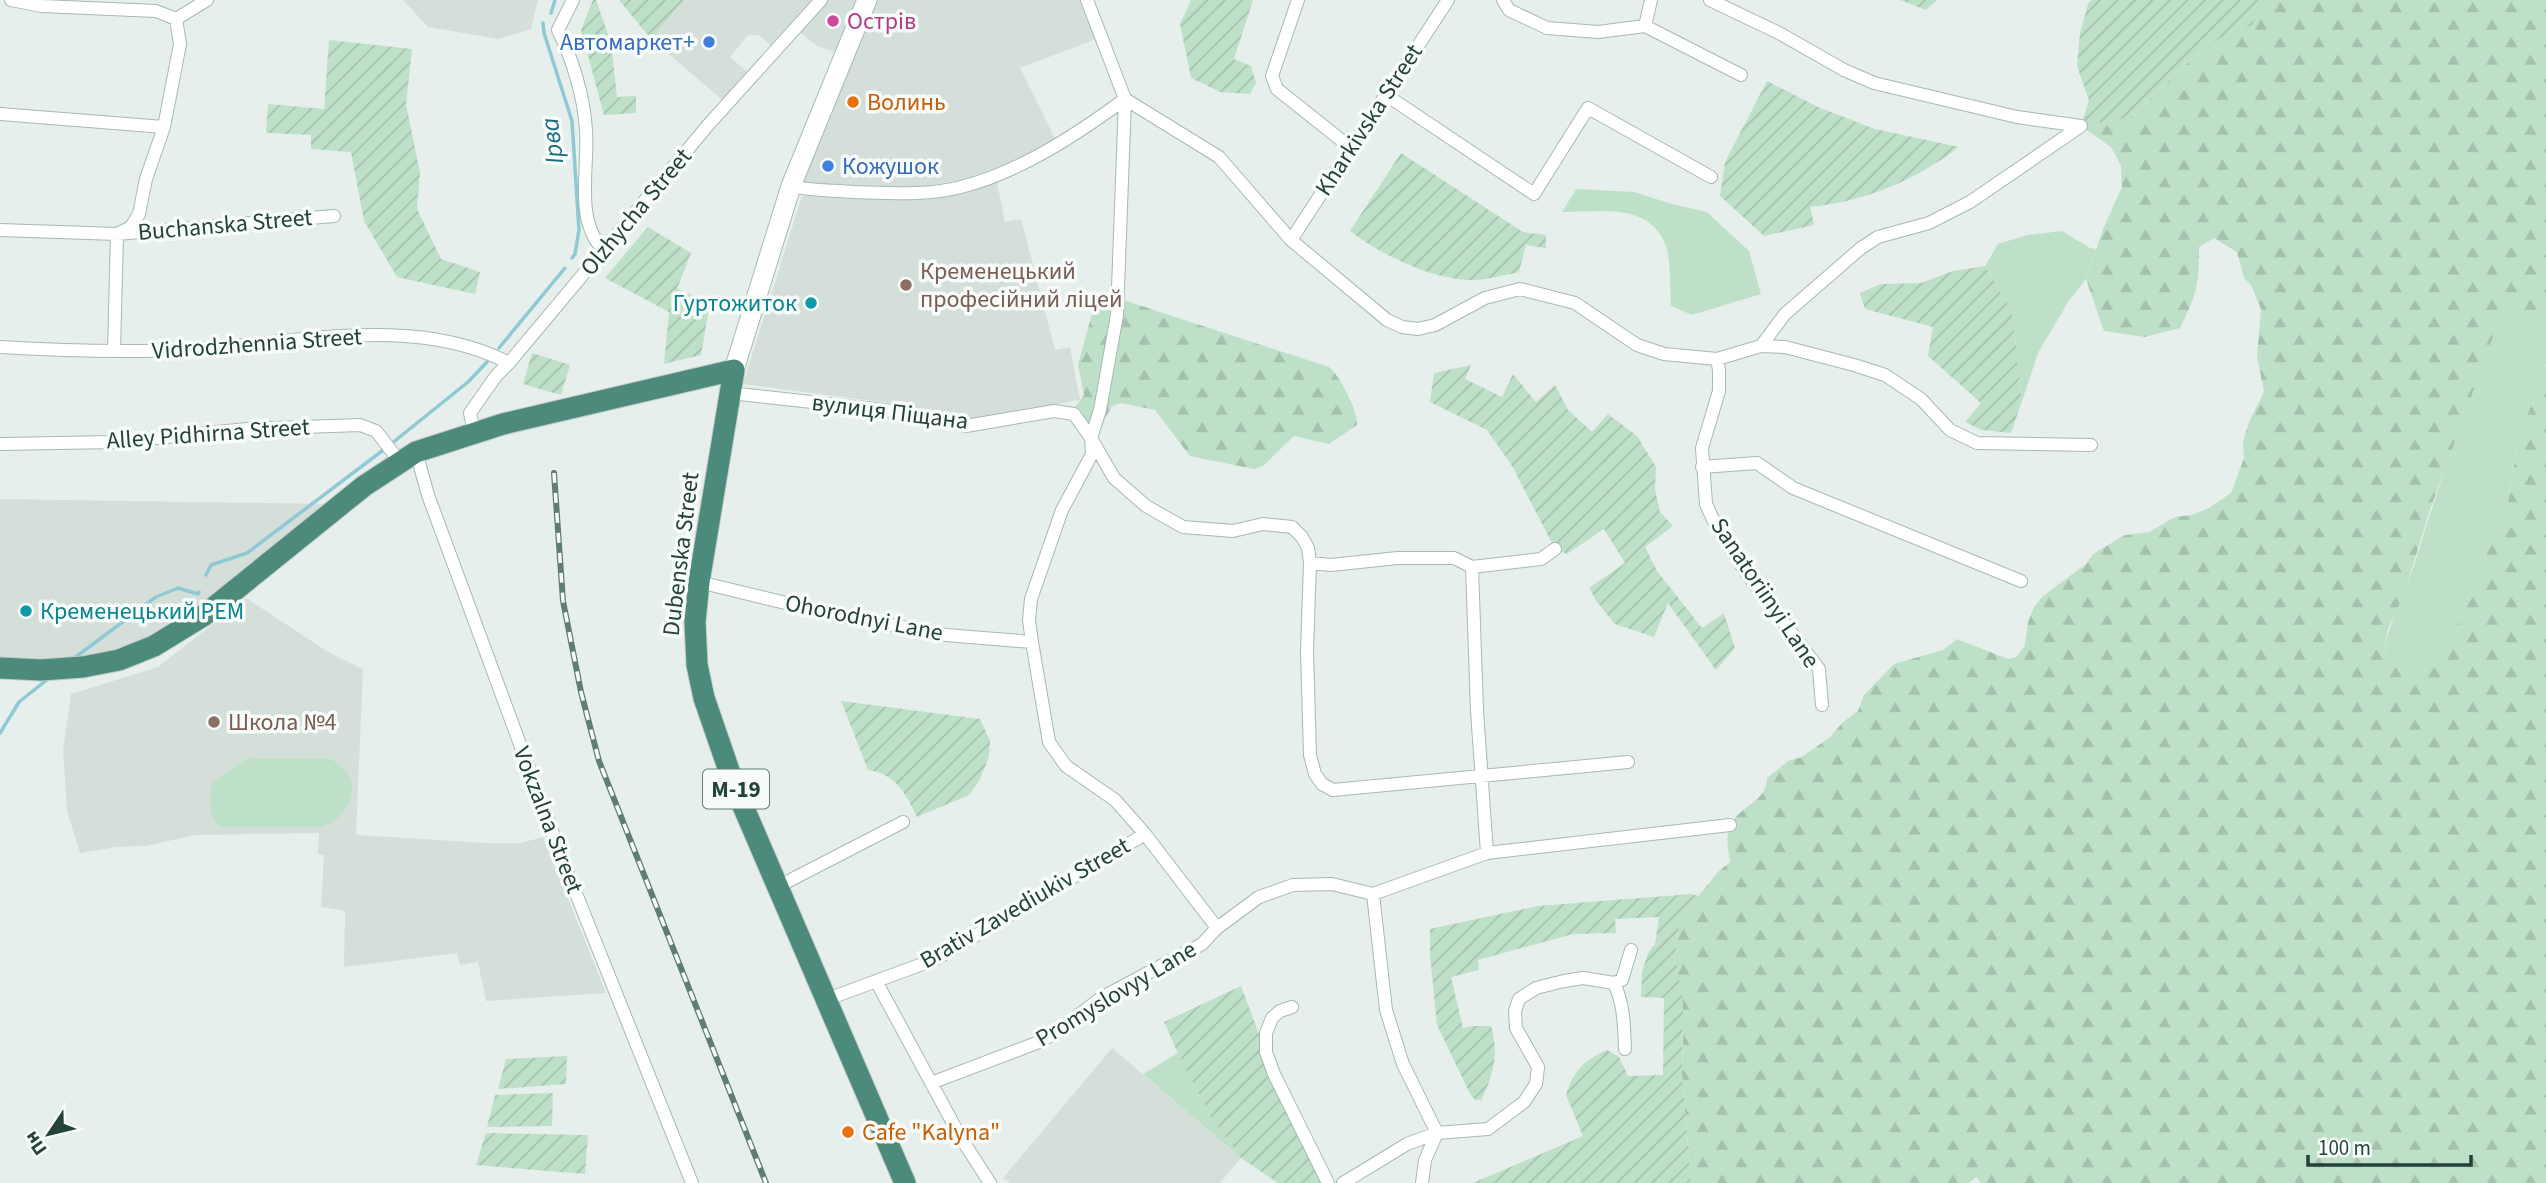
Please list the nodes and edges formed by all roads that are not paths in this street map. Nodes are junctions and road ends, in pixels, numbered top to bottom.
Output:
1 (12, 0) edge
2 (206, 0) edge
3 (573, 0) edge
4 (821, 0) edge
5 (1087, 0) edge
6 (1298, 0) edge
7 (1448, 0) edge
8 (1503, 0) edge
9 (1651, 0) edge
10 (1710, 0) edge
11 (865, 3) edge
12 (176, 19) junction
13 (1645, 26) junction
14 (1741, 75) dead end
15 (1386, 95) junction
16 (1125, 99) junction
17 (0, 114) edge
18 (164, 127) junction
19 (1351, 148) junction
20 (1711, 177) dead end
21 (790, 186) junction
22 (334, 216) dead end
23 (0, 230) edge
24 (117, 234) junction
25 (1291, 240) junction
26 (604, 250) junction
27 (1760, 346) junction
28 (0, 347) edge
29 (114, 351) junction
30 (1717, 359) junction
31 (509, 363) junction
32 (734, 370) junction
33 (730, 393) junction
34 (474, 433) junction
35 (1091, 438) junction
36 (0, 444) edge
37 (2091, 445) dead end
38 (408, 457) junction
39 (1702, 467) junction
40 (1555, 549) dead end
41 (1310, 563) junction
42 (1472, 568) junction
43 (2021, 581) dead end
44 (699, 582) junction
45 (1031, 642) junction
46 (0, 668) edge
47 (1822, 705) dead end
48 (1628, 762) dead end
49 (1482, 776) junction
50 (903, 822) dead end
51 (1730, 825) dead end
52 (1145, 834) junction
53 (1487, 853) junction
54 (777, 887) junction
55 (1373, 894) junction
56 (1217, 928) junction
57 (1632, 950) dead end
58 (876, 981) junction
59 (1614, 983) junction
60 (825, 1000) junction
61 (1292, 1007) dead end
62 (1625, 1049) dead end
63 (931, 1083) junction
64 (1437, 1133) junction
65 (692, 1183) edge
66 (905, 1183) edge
67 (990, 1183) edge
68 (1328, 1183) edge
69 (1343, 1183) edge
70 (1422, 1183) edge

1 - 12 street
2 - 12 street
3 - 26 street
4 - 26 street, Olzhycha Street
5 - 16 street
6 - 19 street
7 - 15 street, Kharkivska Street
8 - 13 street
9 - 13 street
10 - 27 street
11 - 21 main road, Dubenska Street
12 - 18 street, Buchanska Street
13 - 14 street
15 - 19 street, Kharkivska Street
15 - 20 street
16 - 21 street
16 - 25 street
16 - 35 street
17 - 18 street
18 - 24 street, Buchanska Street
19 - 25 street, Kharkivska Street
21 - 32 main road, Dubenska Street
22 - 24 street, Buchanska Street
23 - 24 street, Buchanska Street
24 - 29 street, Buchanska Street
25 - 30 street
26 - 31 street, Olzhycha Street
27 - 30 street
27 - 37 street
28 - 29 street, Vidrodzhennia Street
29 - 31 street, Vidrodzhennia Street
30 - 39 street, Sanatoriinyi Lane
31 - 34 street, Olzhycha Street
32 - 33 highway, Dubenska Street / М-19
32 - 34 highway
33 - 35 street, вулиця Піщана
33 - 44 highway, Dubenska Street / М-19
34 - 38 highway
35 - 41 street, вулиця Піщана
35 - 45 street
36 - 38 street, Alley Pidhirna Street
38 - 46 highway
38 - 65 street, Vokzalna Street
39 - 43 street
39 - 47 street, Sanatoriinyi Lane
40 - 42 street
41 - 42 street
41 - 49 street
42 - 49 street
44 - 45 street, Ohorodnyi Lane
44 - 54 highway, Dubenska Street / М-19
45 - 52 street
48 - 49 street
49 - 53 street
50 - 54 street
51 - 53 street
52 - 56 street
52 - 58 street, Brativ Zavediukiv Street
53 - 55 street
54 - 60 highway, Dubenska Street / М-19
55 - 56 street, Promyslovyy Lane
55 - 64 street
56 - 63 street, Promyslovyy Lane
57 - 59 street
58 - 60 street, Brativ Zavediukiv Street
58 - 63 street
59 - 62 street
59 - 64 street
60 - 66 highway, Dubenska Street / М-19
61 - 68 street
63 - 67 street
64 - 69 street
64 - 70 street

